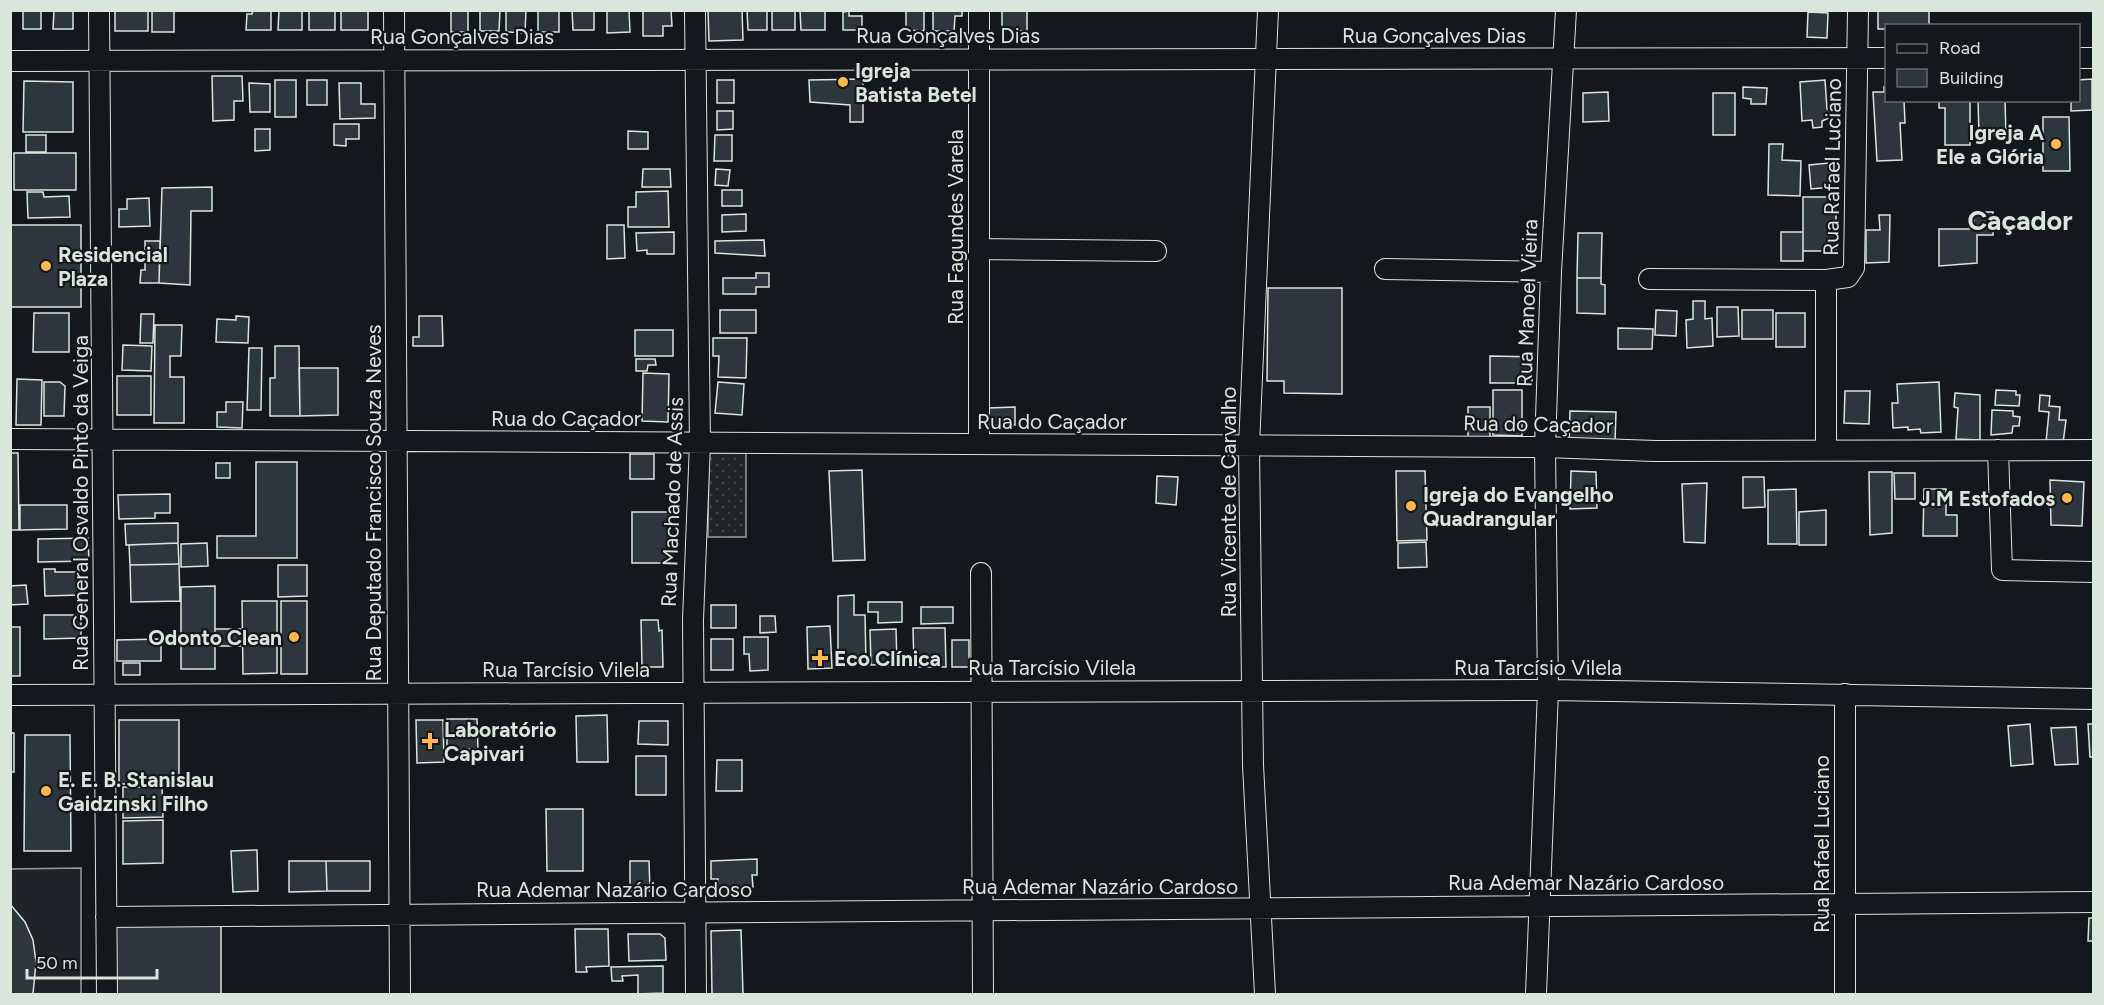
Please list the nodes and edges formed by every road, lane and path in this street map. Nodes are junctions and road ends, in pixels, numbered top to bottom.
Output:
1 (99, 10) edge
2 (394, 10) edge
3 (695, 10) edge
4 (979, 10) edge
5 (1268, 10) edge
6 (1566, 10) edge
7 (1858, 10) edge
8 (1563, 58) junction
9 (1858, 58) junction
10 (1885, 58) edge
11 (979, 59) junction
12 (1267, 59) junction
13 (394, 60) junction
14 (695, 60) junction
15 (10, 61) edge
16 (101, 61) junction
17 (979, 249) junction
18 (1156, 251) dead end
19 (1385, 269) dead end
20 (1551, 272) junction
21 (1649, 279) dead end
22 (1826, 280) junction
23 (10, 439) edge
24 (103, 440) junction
25 (397, 441) junction
26 (700, 443) junction
27 (979, 444) junction
28 (1249, 446) junction
29 (1545, 447) junction
30 (1826, 449) junction
31 (1998, 450) junction
32 (2094, 450) edge
33 (2094, 572) edge
34 (981, 573) dead end
35 (1548, 690) junction
36 (1252, 691) junction
37 (982, 692) junction
38 (694, 693) junction
39 (398, 694) junction
40 (1845, 694) junction
41 (10, 695) edge
42 (105, 695) junction
43 (2094, 699) edge
44 (2094, 902) edge
45 (1845, 904) junction
46 (1539, 907) junction
47 (1260, 908) junction
48 (983, 910) junction
49 (695, 912) junction
50 (399, 914) junction
51 (106, 916) junction
52 (107, 994) edge
53 (399, 994) edge
54 (696, 994) edge
55 (983, 994) edge
56 (1265, 994) edge
57 (1536, 994) edge
58 (1845, 994) edge

1 - 16 street, Rua General Osvaldo Pinto da Veiga
2 - 13 street, Rua Deputado Francisco Souza Neves
3 - 14 street, Rua Machado de Assis
4 - 11 street, Rua Fagundes Varela
5 - 12 street, Rua Vicente de Carvalho
6 - 8 street, Rua Manoel Vieira
7 - 9 street, Rua Rafael Luciano
8 - 9 street, Rua Gonçalves Dias
8 - 12 street, Rua Gonçalves Dias
8 - 20 street, Rua Manoel Vieira
9 - 10 street, Rua Gonçalves Dias
9 - 22 street, Rua Rafael Luciano
11 - 12 street, Rua Gonçalves Dias
11 - 14 street, Rua Gonçalves Dias
11 - 17 street, Rua Fagundes Varela
12 - 28 street, Rua Vicente de Carvalho
13 - 14 street, Rua Gonçalves Dias
13 - 16 street, Rua Gonçalves Dias
13 - 25 street, Rua Deputado Francisco Souza Neves
14 - 26 street, Rua Machado de Assis
15 - 16 street, Rua Gonçalves Dias
16 - 24 street, Rua General Osvaldo Pinto da Veiga
17 - 18 street
17 - 27 street, Rua Fagundes Varela
19 - 20 street
20 - 29 street, Rua Manoel Vieira
21 - 22 street
22 - 30 street, Rua Rafael Luciano
23 - 24 street, Rua do Caçador
24 - 25 street, Rua do Caçador
24 - 42 street, Rua General Osvaldo Pinto da Veiga
25 - 26 street, Rua do Caçador
25 - 39 street, Rua Deputado Francisco Souza Neves
26 - 27 street, Rua do Caçador
26 - 38 street, Rua Machado de Assis
27 - 28 street, Rua do Caçador
28 - 29 street, Rua do Caçador
28 - 36 street, Rua Vicente de Carvalho
29 - 30 street, Rua do Caçador
29 - 35 street, Rua Manoel Vieira
30 - 31 street, Rua do Caçador
31 - 32 street, Rua do Caçador
31 - 33 street
34 - 37 street
35 - 36 street, Rua Tarcísio Vilela
35 - 40 street, Rua Tarcísio Vilela
35 - 46 street, Rua Manoel Vieira
36 - 37 street, Rua Tarcísio Vilela
36 - 47 street, Rua Vicente de Carvalho
37 - 38 street, Rua Tarcísio Vilela
37 - 48 street
38 - 39 street, Rua Tarcísio Vilela
38 - 49 street, Rua Machado de Assis
39 - 42 street, Rua Tarcísio Vilela
39 - 50 street, Rua Deputado Francisco Souza Neves
40 - 43 street, Rua Tarcísio Vilela
40 - 45 street, Rua Rafael Luciano
41 - 42 street, Rua Tarcísio Vilela
42 - 51 street, Rua General Osvaldo Pinto da Veiga
44 - 45 street, Rua Ademar Nazário Cardoso
45 - 46 street, Rua Ademar Nazário Cardoso
45 - 58 street, Rua Rafael Luciano
46 - 47 street, Rua Ademar Nazário Cardoso
46 - 57 street, Rua Manoel Vieira
47 - 48 street, Rua Ademar Nazário Cardoso
47 - 56 street, Rua Vicente de Carvalho
48 - 49 street, Rua Ademar Nazário Cardoso
48 - 55 street
49 - 50 street, Rua Ademar Nazário Cardoso
49 - 54 street, Rua Machado de Assis
50 - 51 street, Rua Ademar Nazário Cardoso
50 - 53 street, Rua Deputado Francisco Souza Neves
51 - 52 street, Rua General Osvaldo Pinto da Veiga

